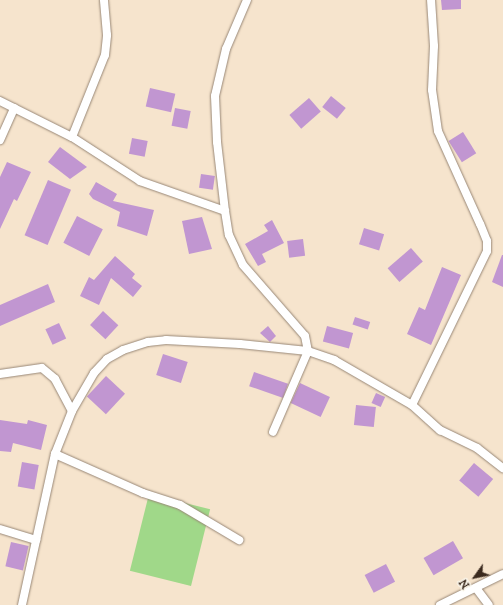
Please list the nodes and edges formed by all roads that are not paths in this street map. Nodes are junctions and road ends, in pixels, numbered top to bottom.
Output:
1 (104, 0) edge
2 (247, 0) edge
3 (431, 0) edge
4 (0, 101) edge
5 (14, 108) junction
6 (72, 137) junction
7 (0, 140) edge
8 (225, 211) junction
9 (308, 352) junction
10 (0, 374) edge
11 (412, 405) junction
12 (72, 411) junction
13 (273, 432) dead end
14 (55, 454) junction
15 (503, 468) edge
16 (0, 529) edge
17 (36, 540) junction
18 (239, 540) dead end
19 (503, 574) edge
20 (476, 588) junction
21 (22, 605) edge
22 (440, 605) edge
23 (489, 605) edge

1 - 6 street
2 - 8 street
3 - 11 street
4 - 5 street
5 - 6 street
5 - 7 street
6 - 8 street
8 - 9 street
9 - 11 street
9 - 12 street
9 - 13 street
10 - 12 street
11 - 15 street
12 - 14 street
14 - 17 street
14 - 18 street
16 - 17 street
17 - 21 street
19 - 20 street
20 - 22 street
20 - 23 street

